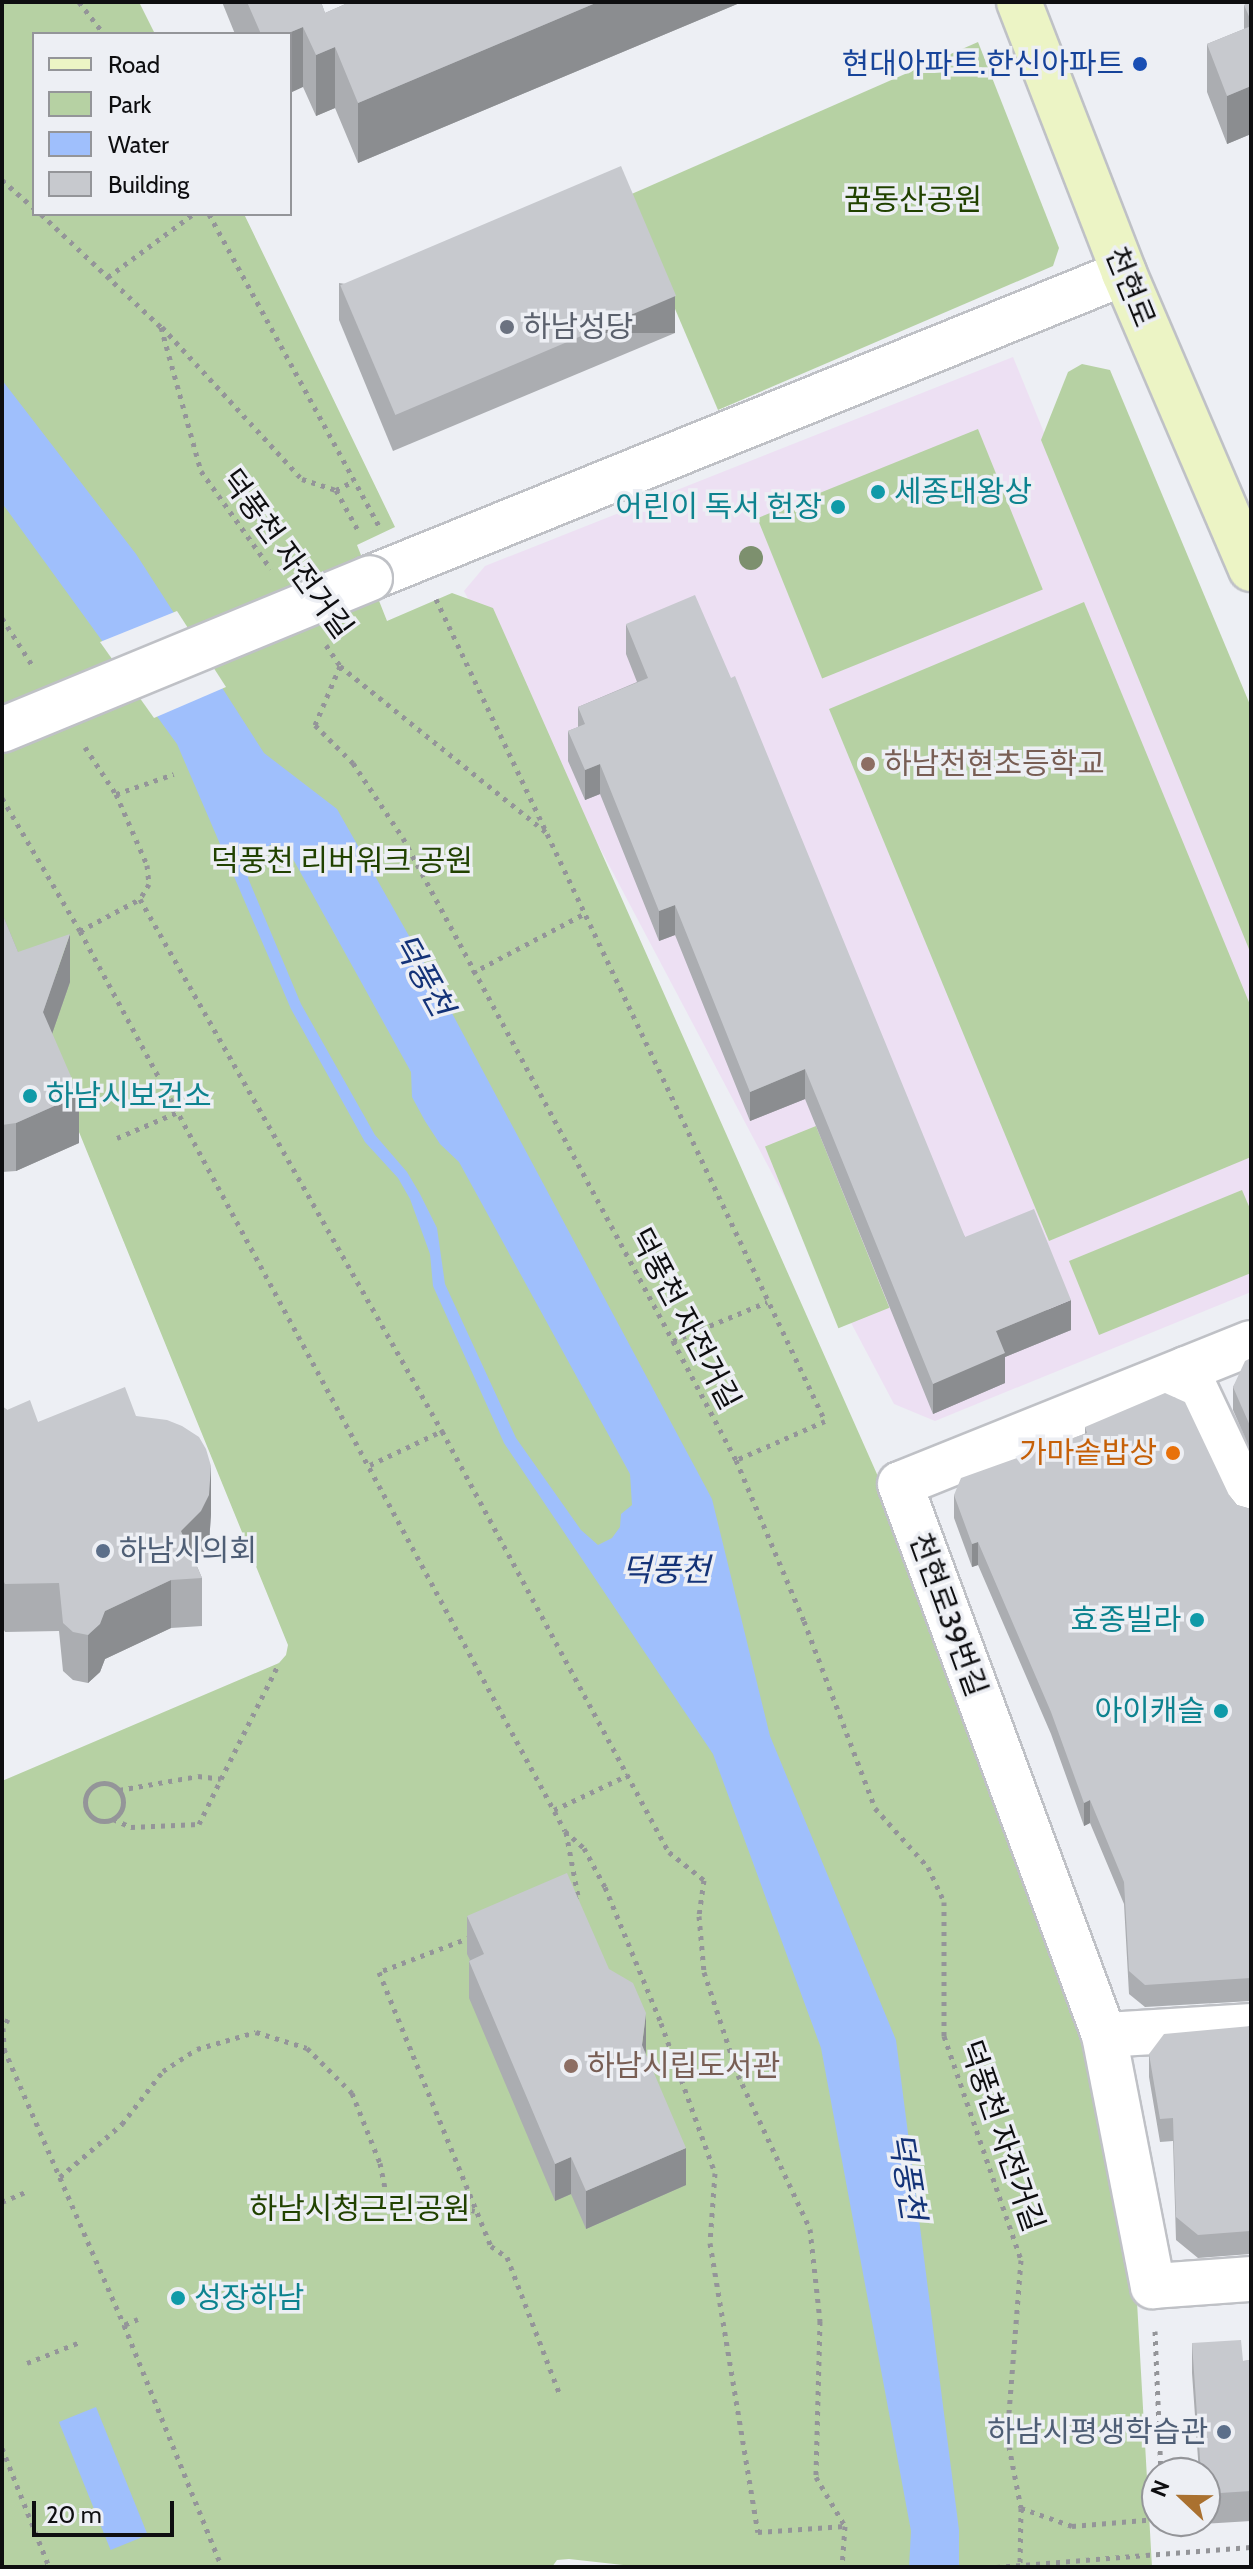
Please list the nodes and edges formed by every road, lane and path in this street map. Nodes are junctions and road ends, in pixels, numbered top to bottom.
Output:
1 (79, 2) edge
2 (1019, 2) edge
3 (102, 32) edge
4 (2, 180) edge
5 (32, 206) edge
6 (43, 216) edge
7 (190, 216) edge
8 (210, 216) edge
9 (1124, 273) junction
10 (108, 277) junction
11 (161, 327) junction
12 (354, 481) junction
13 (336, 490) junction
14 (383, 533) dead end
15 (367, 560) junction
16 (1251, 569) edge
17 (276, 575) dead end
18 (434, 595) dead end
19 (322, 640) dead end
20 (340, 666) junction
21 (2, 730) edge
22 (116, 794) dead end
23 (2, 798) edge
24 (549, 835) junction
25 (140, 899) junction
26 (586, 913) junction
27 (80, 931) junction
28 (472, 973) junction
29 (178, 1112) junction
30 (117, 1138) dead end
31 (767, 1302) junction
32 (673, 1341) junction
33 (1251, 1343) edge
34 (1186, 1369) junction
35 (442, 1431) junction
36 (736, 1460) junction
37 (370, 1465) junction
38 (1251, 1507) edge
39 (279, 1663) dead end
40 (628, 1775) junction
41 (221, 1779) junction
42 (119, 1790) junction
43 (554, 1810) junction
44 (113, 1819) junction
45 (565, 1831) junction
46 (564, 1901) edge
47 (479, 1934) edge
48 (8, 2019) dead end
49 (1251, 2026) edge
50 (1104, 2035) junction
51 (60, 2177) junction
52 (28, 2191) dead end
53 (2, 2202) edge
54 (476, 2211) junction
55 (1251, 2279) edge
56 (1153, 2286) junction
57 (138, 2319) dead end
58 (124, 2325) junction
59 (80, 2342) dead end
60 (27, 2363) dead end
61 (560, 2395) dead end
62 (2, 2448) edge
63 (1160, 2457) edge
64 (1021, 2508) junction
65 (1141, 2520) edge
66 (845, 2526) junction
67 (1251, 2547) edge
68 (49, 2567) edge
69 (222, 2567) edge
70 (842, 2567) edge
71 (996, 2567) edge
72 (1020, 2567) edge

1 - 3 path
2 - 9 main road, 천현로
4 - 5 path
6 - 10 path
7 - 10 path
8 - 12 path
9 - 15 street
9 - 16 main road, 천현로
10 - 11 path
11 - 13 path
11 - 17 path, 덕풍천 자전거길
12 - 13 path
12 - 14 path
13 - 15 path
15 - 21 street, bridge
18 - 24 path
19 - 20 path, 덕풍천 자전거길
20 - 24 path
20 - 28 path, 덕풍천 자전거길
22 - 25 path
23 - 27 path
24 - 26 path
25 - 27 path
25 - 35 path
26 - 28 path
26 - 31 path
27 - 29 path
28 - 32 path, 덕풍천 자전거길
29 - 30 path
29 - 37 path
31 - 32 path
31 - 36 path
32 - 36 path, 덕풍천 자전거길
33 - 34 street, 천현로39번길
34 - 38 street
34 - 50 street, 천현로39번길
35 - 37 path
35 - 40 path
36 - 64 path, 덕풍천 자전거길
37 - 43 path
39 - 41 path
40 - 43 path
40 - 66 path
41 - 42 path
41 - 44 path
42 - 44 path
42 - 44 path
43 - 45 path
45 - 46 path
45 - 66 path
47 - 54 path
48 - 51 path
49 - 50 street
50 - 56 street, 천현로39번길
51 - 54 path
51 - 58 path
52 - 53 path
54 - 61 path
55 - 56 street
56 - 63 path
57 - 58 path
58 - 69 path
59 - 60 path
62 - 68 path
64 - 65 path
64 - 72 path, 덕풍천 자전거길
66 - 70 path
67 - 71 path, bridge

